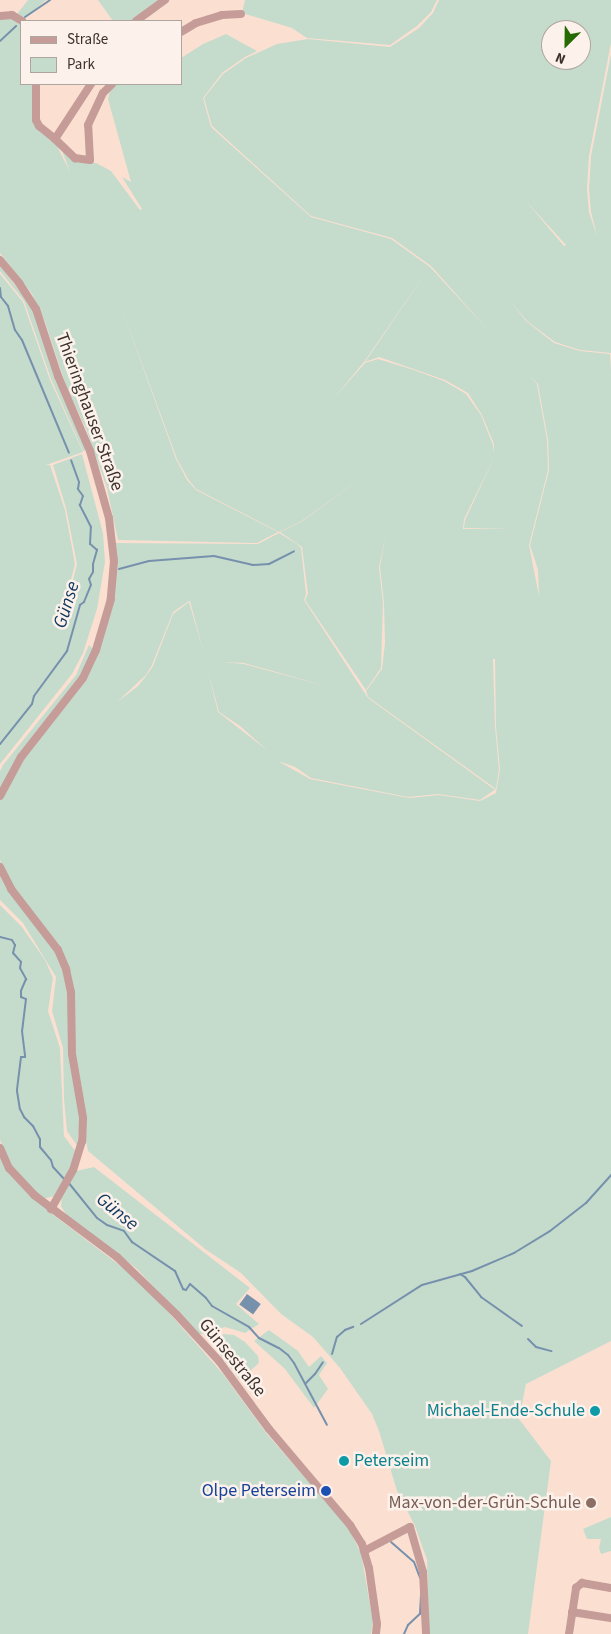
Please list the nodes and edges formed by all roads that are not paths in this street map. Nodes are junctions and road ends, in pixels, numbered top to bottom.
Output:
1 (165, 0) edge
2 (241, 14) dead end
3 (0, 16) edge
4 (20, 20) edge
5 (137, 20) edge
6 (182, 31) edge
7 (36, 85) edge
8 (90, 85) edge
9 (111, 85) edge
10 (54, 139) junction
11 (0, 260) edge
12 (0, 796) edge
13 (0, 867) edge
14 (0, 1148) edge
15 (51, 1209) junction
16 (364, 1551) junction
17 (611, 1588) edge
18 (572, 1612) junction
19 (611, 1618) edge
20 (376, 1634) edge
21 (426, 1634) edge
22 (569, 1634) edge

1 - 5 street
2 - 6 street
3 - 4 street
7 - 10 street
8 - 10 street
9 - 10 street
11 - 12 street, Thieringhauser Straße
13 - 15 street
14 - 15 street, Günsestraße
15 - 16 street, Günsestraße
16 - 20 street, Günsestraße
16 - 21 street
17 - 18 street
18 - 19 street
18 - 22 street

